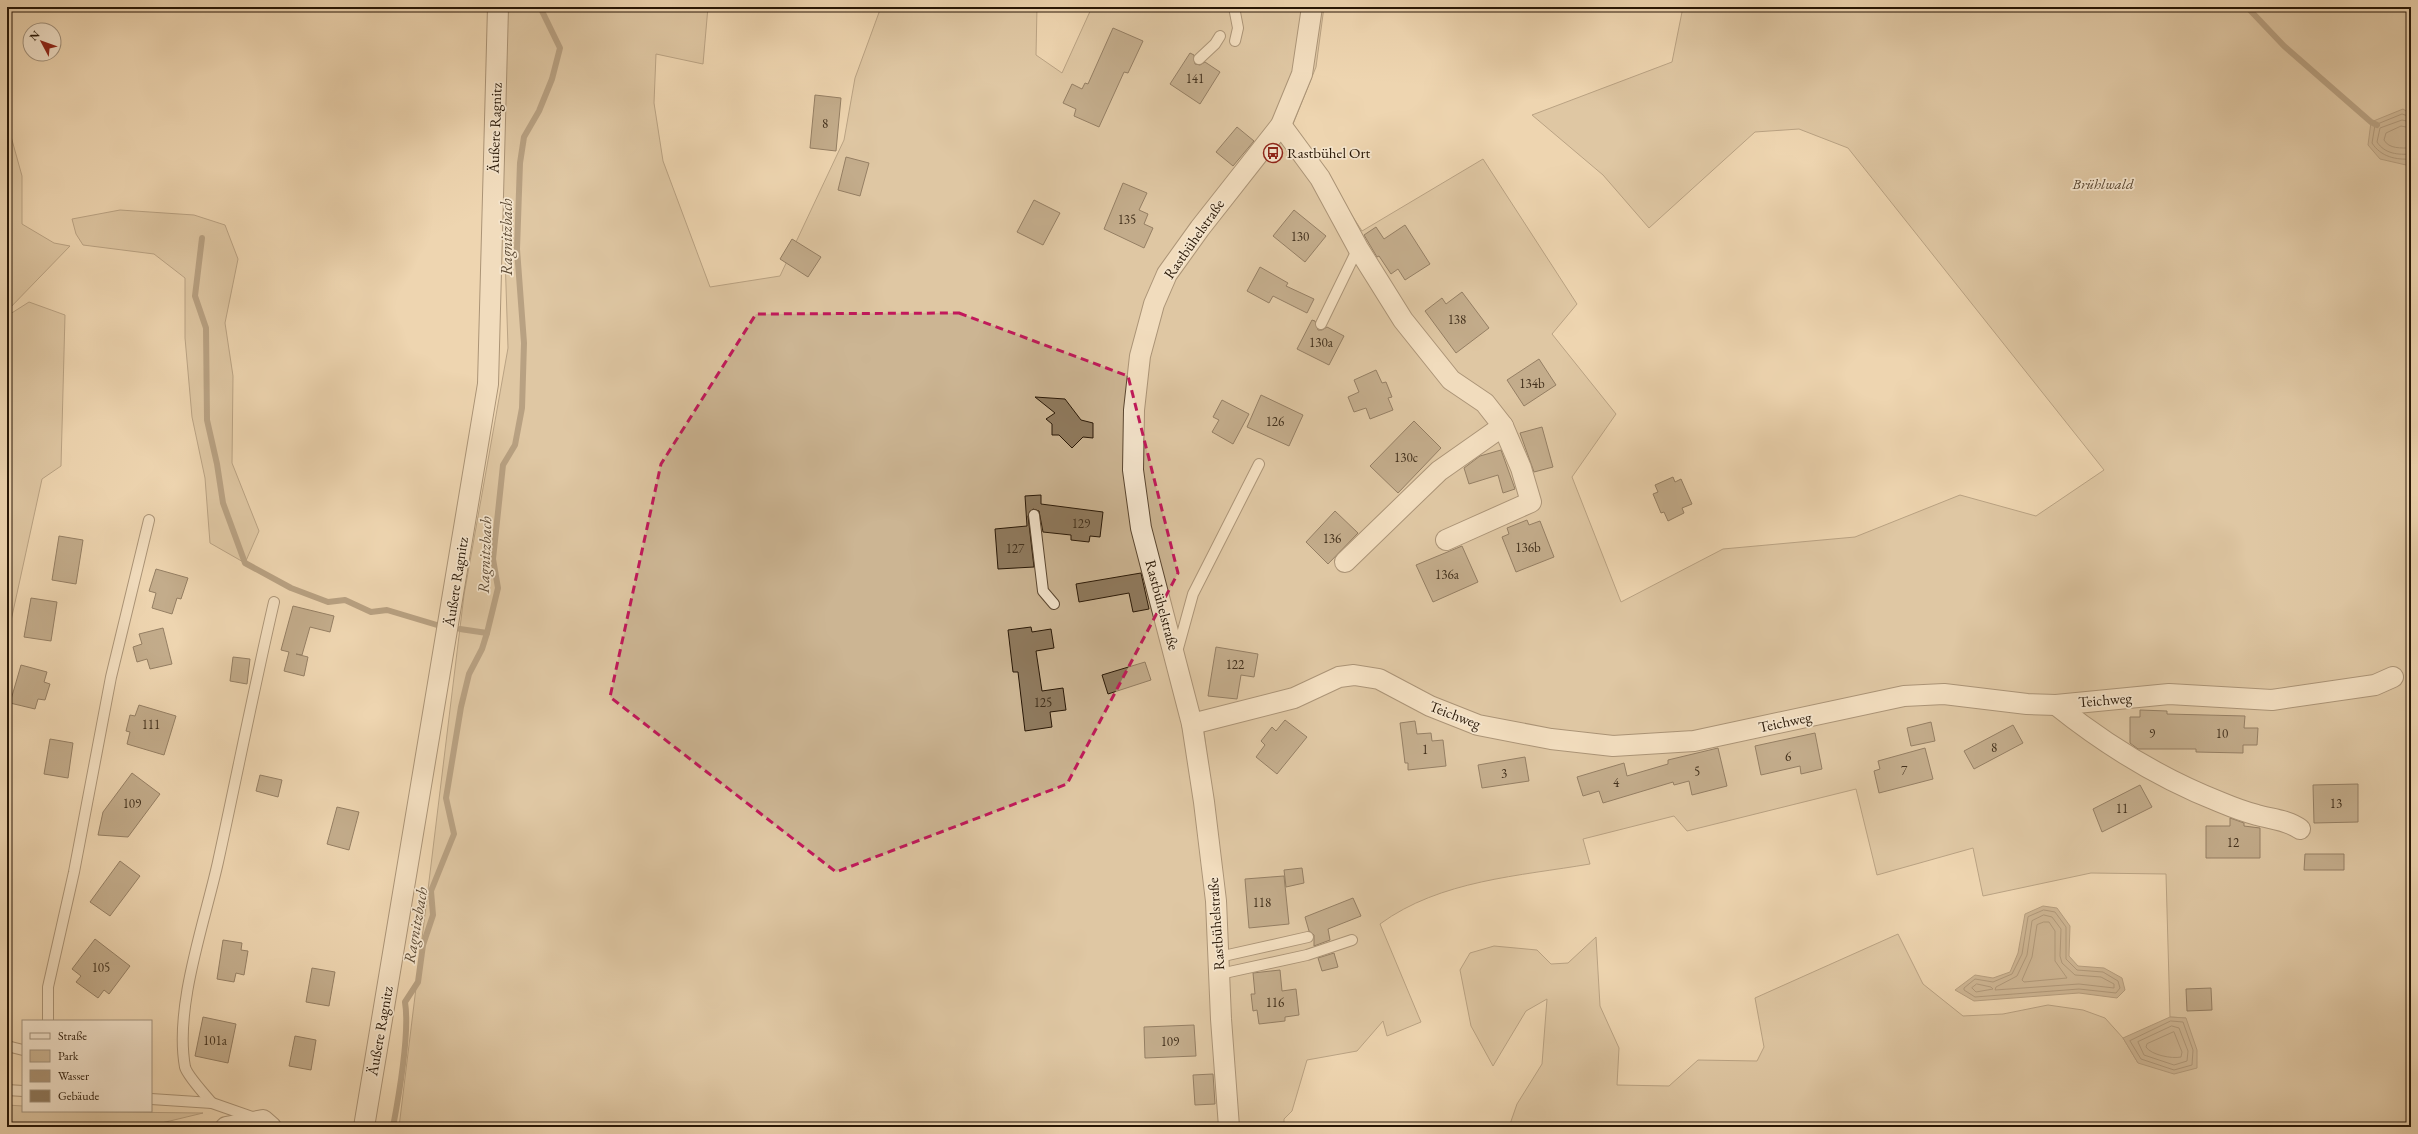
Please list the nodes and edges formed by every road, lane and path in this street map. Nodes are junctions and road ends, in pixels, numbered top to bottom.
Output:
1 (498, 7) edge
2 (1234, 7) edge
3 (1312, 7) edge
4 (1220, 36) dead end
5 (1235, 40) dead end
6 (1200, 59) dead end
7 (1282, 126) junction
8 (1358, 248) junction
9 (1321, 324) dead end
10 (1503, 426) junction
11 (1259, 464) dead end
12 (1034, 515) dead end
13 (149, 520) dead end
14 (1446, 540) dead end
15 (1345, 562) dead end
16 (274, 602) dead end
17 (1054, 604) dead end
18 (1176, 656) junction
19 (2393, 677) dead end
20 (2056, 705) junction
21 (1192, 724) junction
22 (2300, 829) dead end
23 (1308, 936) dead end
24 (1352, 940) dead end
25 (1219, 965) junction
26 (48, 1020) edge
27 (7, 1046) edge
28 (22, 1050) edge
29 (7, 1090) edge
30 (22, 1091) edge
31 (152, 1100) edge
32 (212, 1103) junction
33 (267, 1124) edge
34 (226, 1127) edge
35 (364, 1127) edge
36 (1229, 1127) edge

1 - 35 street, Äußere Ragnitz
2 - 5 lane
3 - 7 street, Rastbühelstraße
4 - 6 lane
7 - 8 street
7 - 18 street, Rastbühelstraße
8 - 9 lane
8 - 10 street
10 - 14 street
10 - 15 street
11 - 18 lane
12 - 17 lane
13 - 26 lane
16 - 32 lane
18 - 21 street, Rastbühelstraße
19 - 20 street, Teichweg
20 - 21 street, Teichweg
20 - 22 street
21 - 25 street, Rastbühelstraße
23 - 25 lane
24 - 25 lane
25 - 36 street, Rastbühelstraße
27 - 28 lane
29 - 30 lane
31 - 32 lane
32 - 33 lane
33 - 34 street

